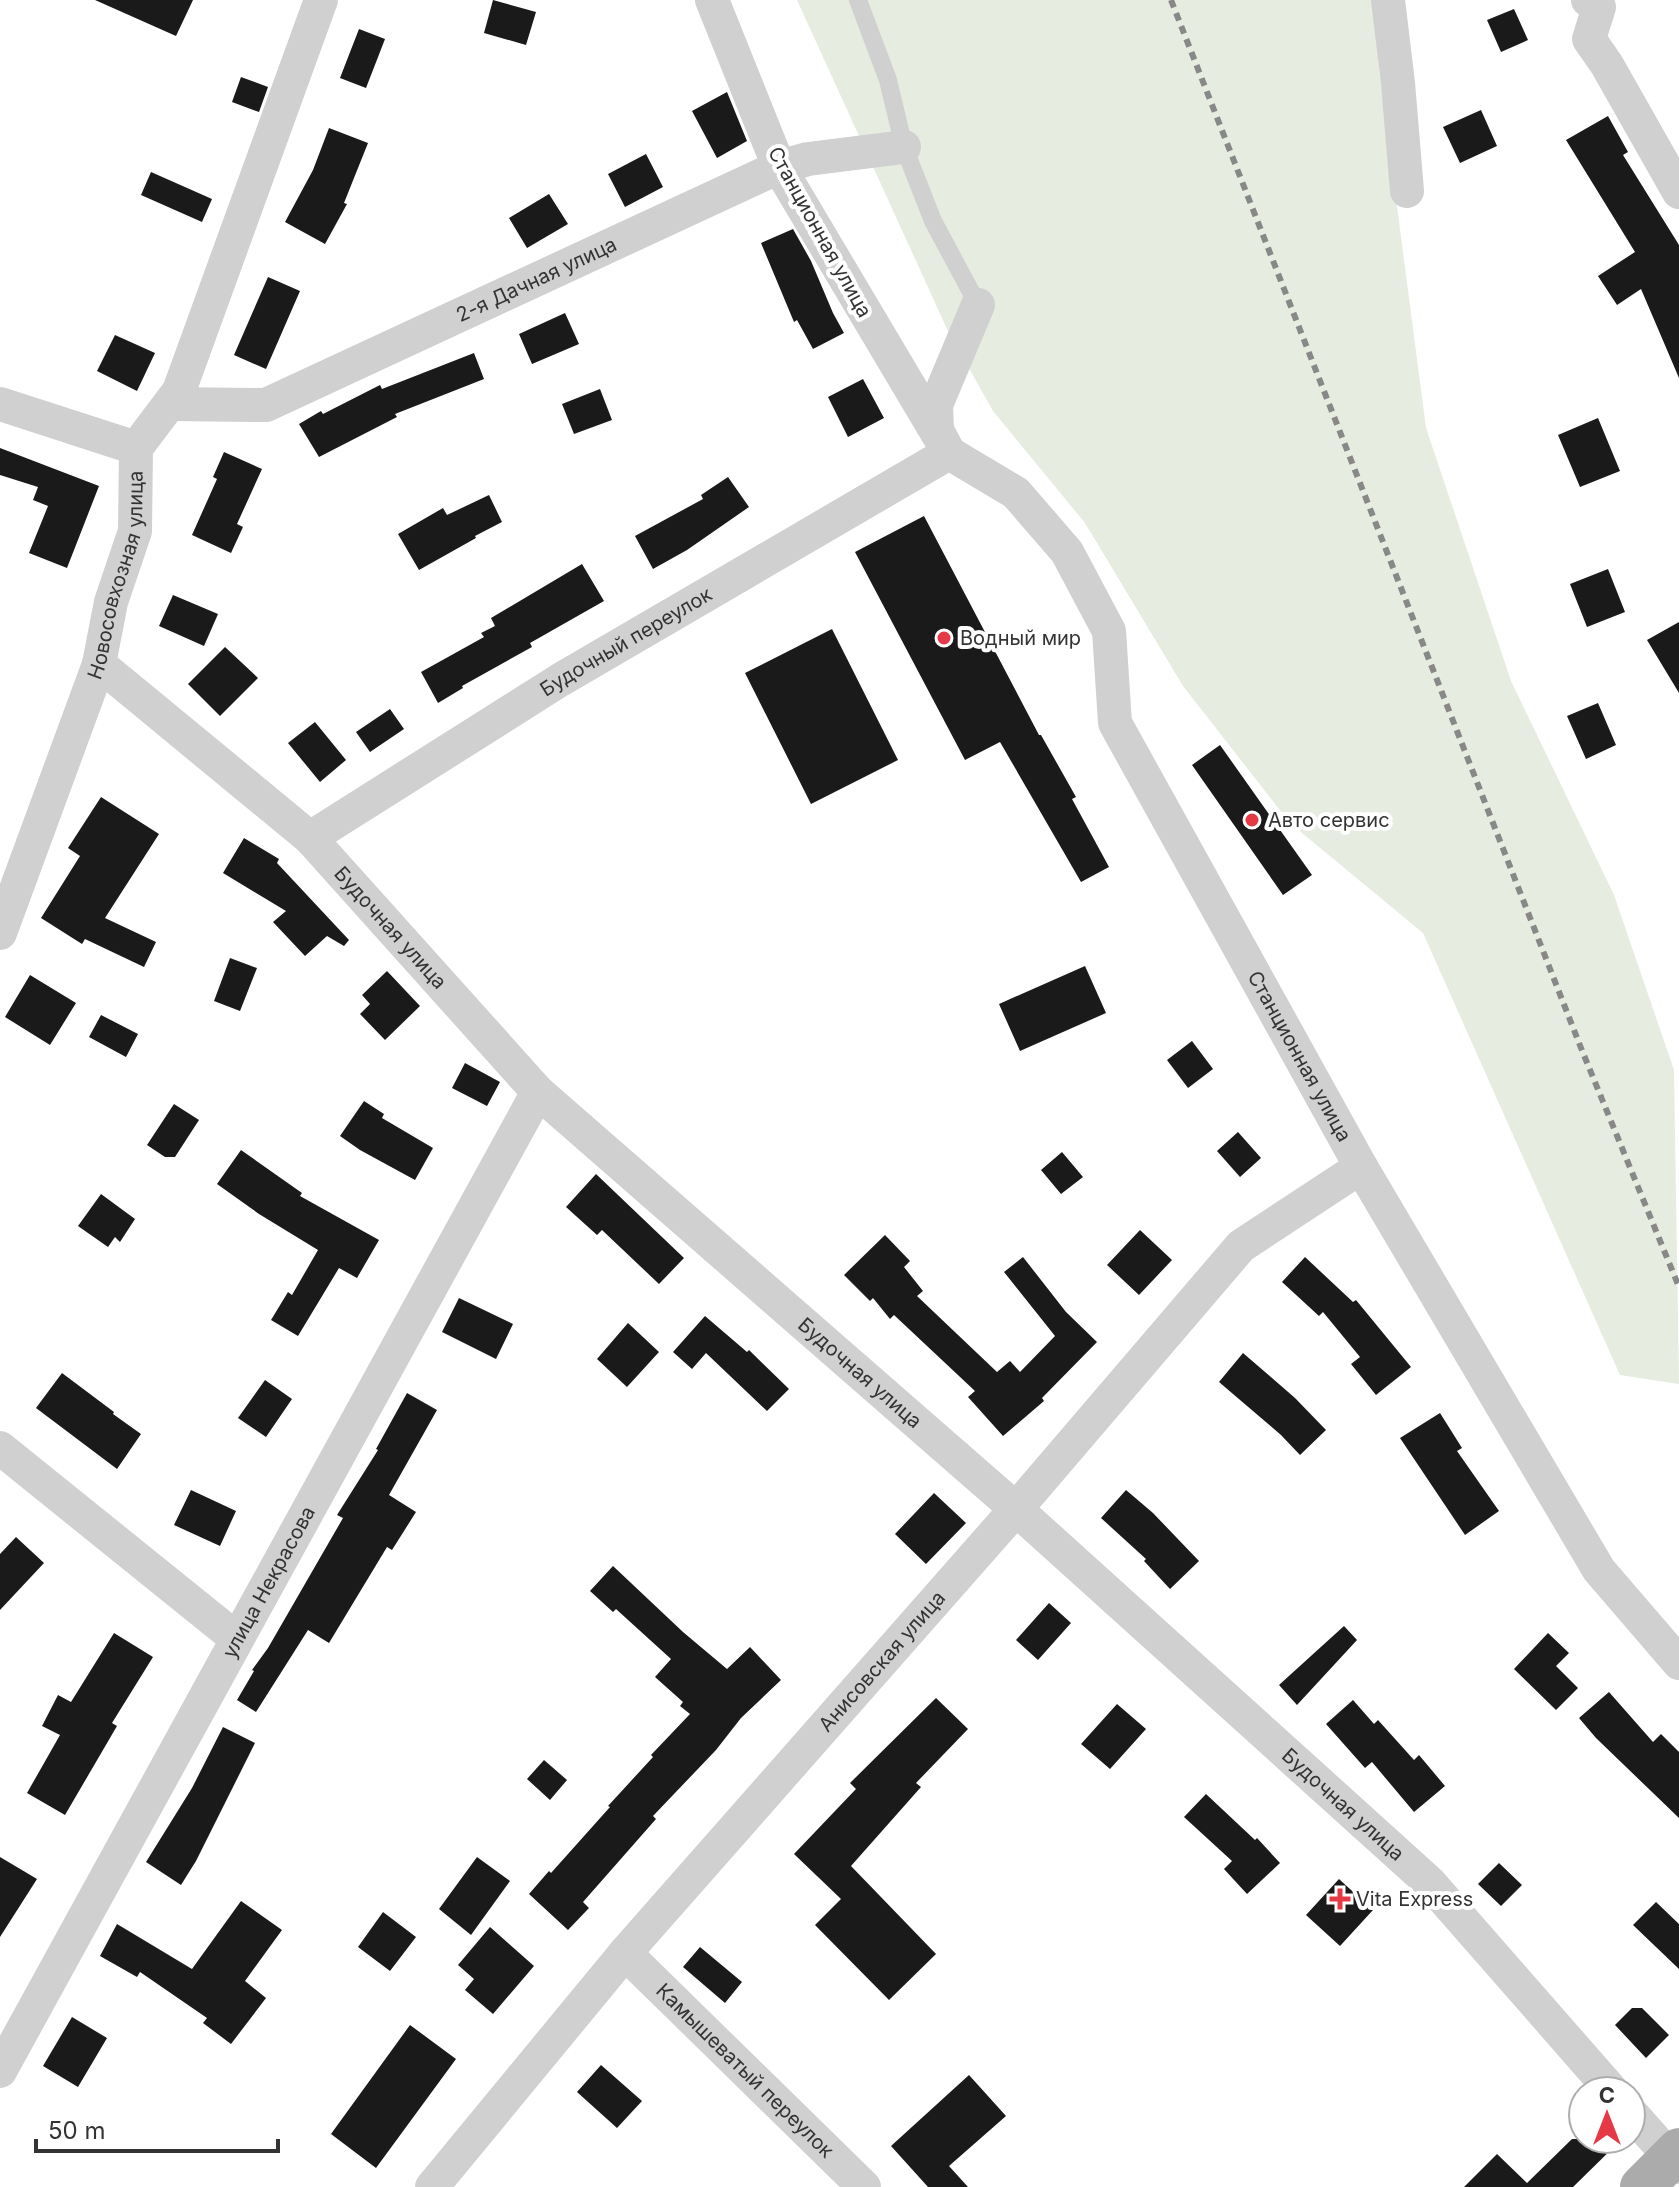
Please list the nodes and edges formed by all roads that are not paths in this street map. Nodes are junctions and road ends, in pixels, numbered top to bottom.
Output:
1 (321, 0) edge
2 (712, 0) edge
3 (858, 0) edge
4 (1388, 0) edge
5 (1588, 0) edge
6 (904, 147) junction
7 (779, 167) junction
8 (1407, 191) dead end
9 (1679, 192) edge
10 (978, 305) joint
11 (0, 404) edge
12 (170, 404) junction
13 (136, 448) junction
14 (949, 453) junction
15 (99, 664) junction
16 (310, 838) junction
17 (0, 933) edge
18 (538, 1092) junction
19 (1361, 1167) junction
20 (0, 1448) edge
21 (1016, 1509) junction
22 (237, 1639) junction
23 (1679, 1663) edge
24 (625, 1953) junction
25 (0, 2071) edge
26 (1598, 2075) edge
27 (1647, 2136) edge
28 (1668, 2166) edge
29 (432, 2187) edge
30 (864, 2187) edge

1 - 12 street, Новосовхозная улица
2 - 7 street, Станционная улица
3 - 6 lane
4 - 8 street
5 - 9 street
6 - 7 street, 2-я Дачная улица
6 - 10 lane
7 - 12 street, 2-я Дачная улица
7 - 14 street, Станционная улица
10 - 14 street
11 - 13 street
12 - 13 street, Новосовхозная улица
13 - 15 street, Новосовхозная улица
14 - 16 street, Будочный переулок
14 - 19 street, Станционная улица
15 - 16 street, Будочная улица
15 - 17 street, Новосовхозная улица
16 - 18 street, Будочная улица
18 - 21 street, Будочная улица
18 - 22 street, улица Некрасова
19 - 21 street, Анисовская улица
19 - 23 street, Станционная улица
20 - 22 street
21 - 24 street, Анисовская улица
21 - 26 street, Будочная улица
22 - 25 street, улица Некрасова
24 - 29 street, Анисовская улица
24 - 30 street, Камышеватый переулок
27 - 28 street

